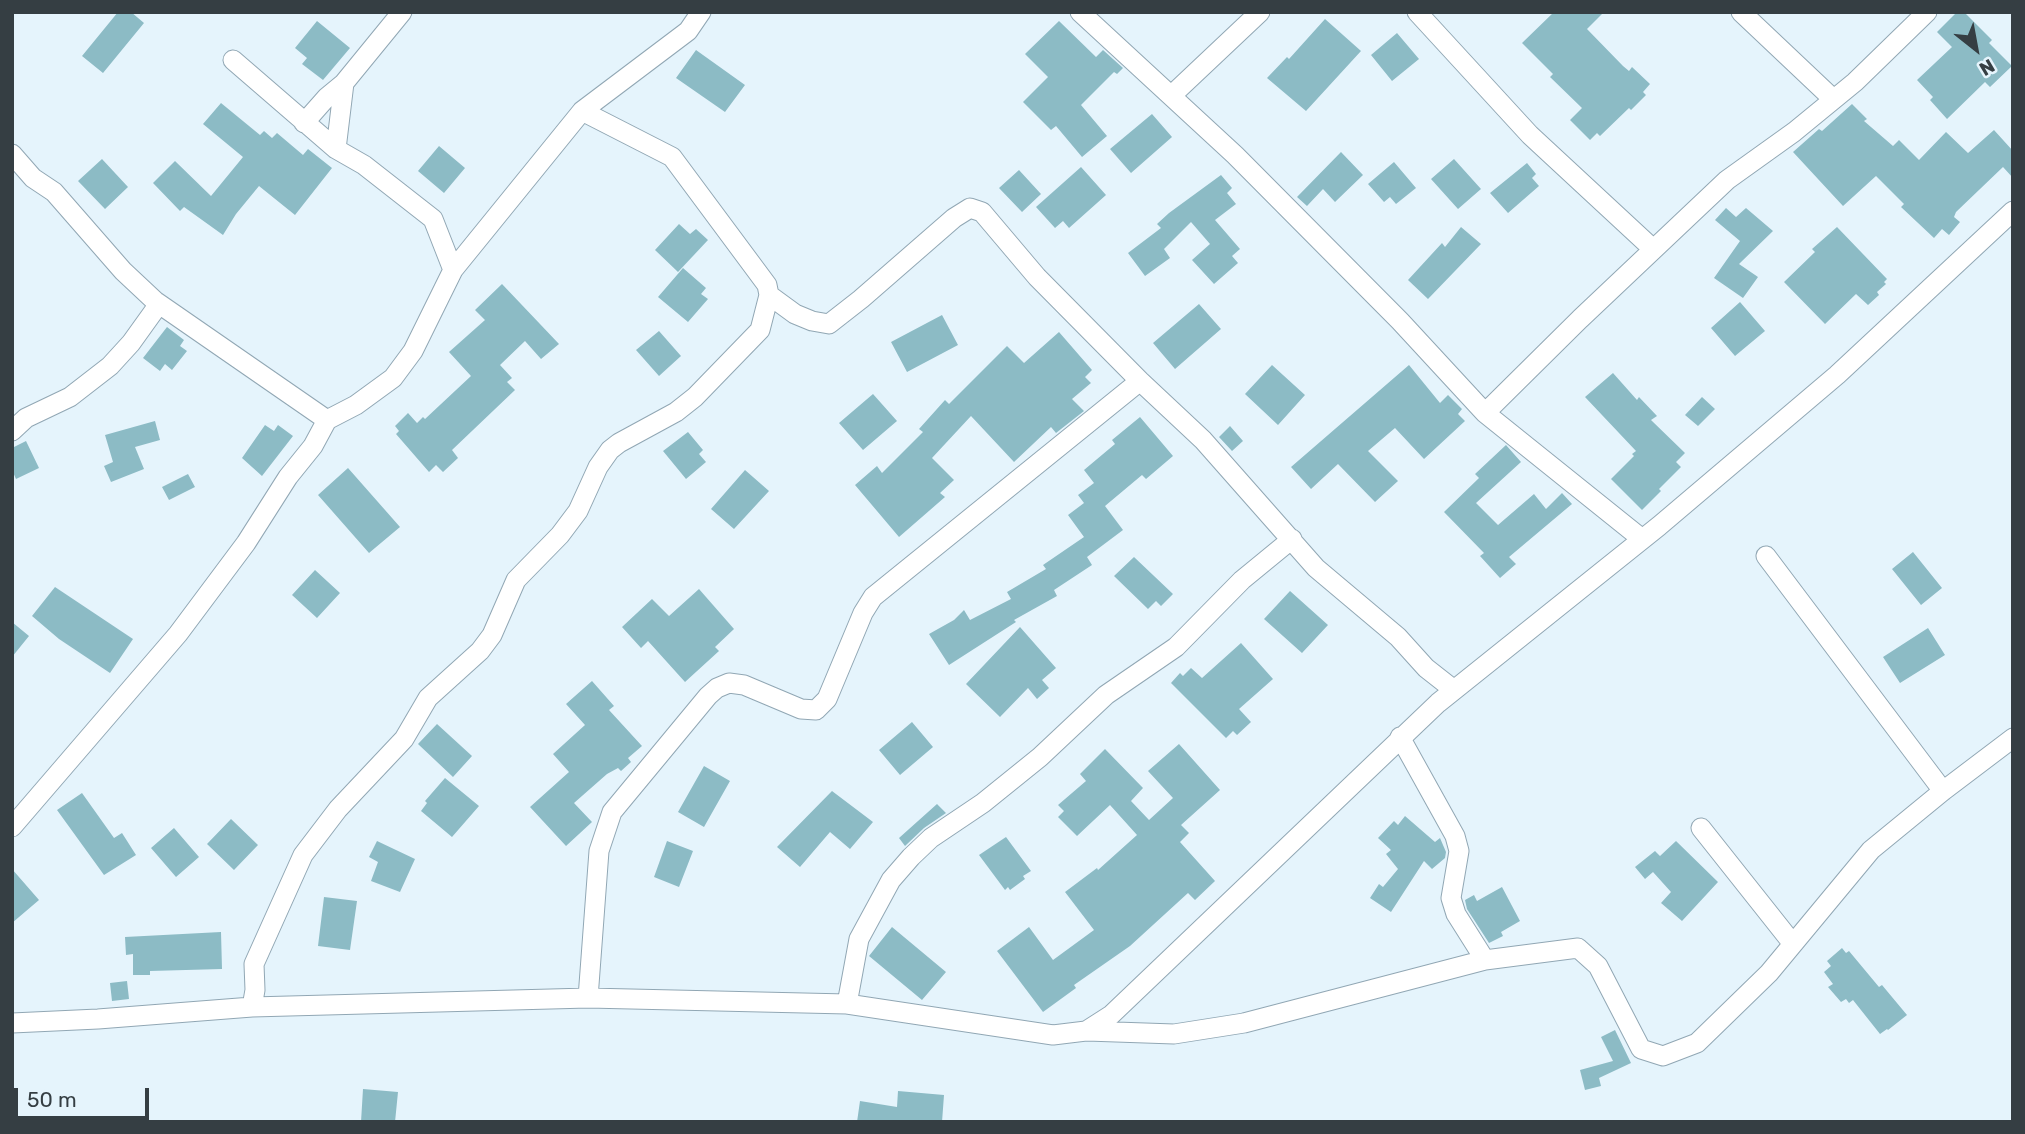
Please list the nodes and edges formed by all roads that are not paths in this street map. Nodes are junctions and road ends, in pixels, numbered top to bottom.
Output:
1 (402, 12) edge
2 (701, 12) edge
3 (1080, 12) edge
4 (1260, 12) edge
5 (1417, 12) edge
6 (1741, 12) edge
7 (1927, 12) edge
8 (233, 60) dead end
9 (344, 83) junction
10 (1172, 95) junction
11 (1833, 99) junction
12 (582, 111) junction
13 (304, 122) junction
14 (337, 149) junction
15 (12, 154) edge
16 (2013, 211) edge
17 (1653, 249) junction
18 (453, 270) junction
19 (769, 295) junction
20 (159, 304) junction
21 (1140, 381) junction
22 (1485, 413) junction
23 (327, 420) junction
24 (12, 431) edge
25 (1292, 539) junction
26 (1642, 539) junction
27 (1766, 556) dead end
28 (1454, 690) junction
29 (1400, 737) junction
30 (2013, 738) edge
31 (1943, 791) junction
32 (12, 827) edge
33 (1701, 828) dead end
34 (1793, 944) junction
35 (1485, 960) junction
36 (588, 998) junction
37 (847, 1004) junction
38 (252, 1007) junction
39 (12, 1023) edge
40 (1086, 1031) junction

1 - 9 street
2 - 12 street
3 - 10 street
4 - 10 street
5 - 17 street
6 - 11 street
7 - 11 street
8 - 13 street
9 - 13 street
9 - 14 street
10 - 22 street
11 - 17 street
12 - 18 street
12 - 19 street
13 - 14 street
14 - 18 street
15 - 20 street
16 - 26 street
17 - 22 street
18 - 23 street
19 - 21 street
19 - 38 street
20 - 23 street
20 - 24 street
21 - 25 street
21 - 36 street
22 - 26 street
23 - 32 street
25 - 28 street
25 - 37 street
26 - 28 street
27 - 31 street
28 - 29 street
29 - 35 street
29 - 40 street
30 - 31 street
31 - 34 street
33 - 34 street
34 - 35 street
35 - 40 street
36 - 37 street
36 - 38 street
37 - 40 street
38 - 39 street

